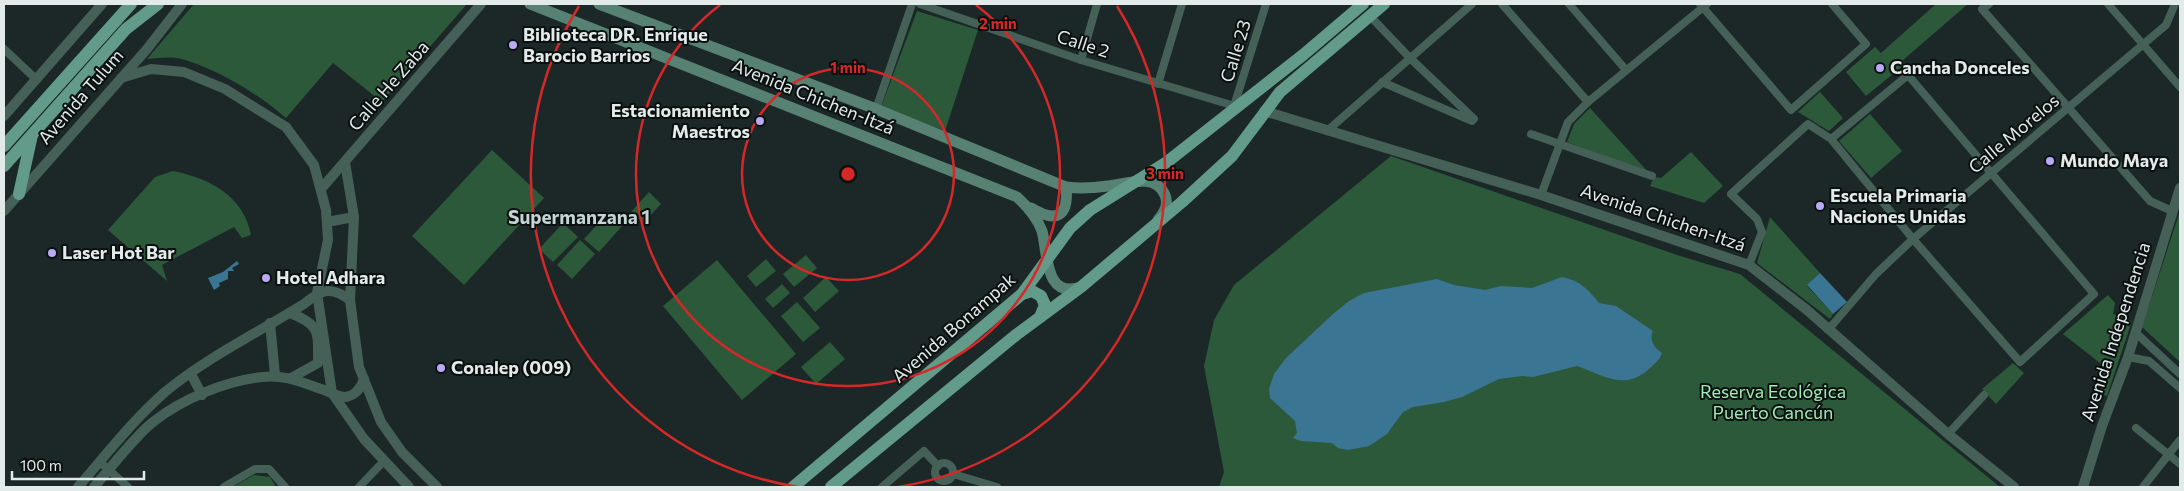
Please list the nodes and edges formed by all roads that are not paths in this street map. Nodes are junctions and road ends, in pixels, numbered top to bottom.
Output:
1 (102, 4) edge
2 (131, 4) edge
3 (158, 4) edge
4 (182, 4) edge
5 (481, 4) edge
6 (530, 4) edge
7 (599, 4) edge
8 (912, 4) edge
9 (920, 4) edge
10 (1097, 4) edge
11 (1182, 4) edge
12 (1266, 4) edge
13 (1363, 4) edge
14 (1384, 4) edge
15 (1472, 4) edge
16 (1502, 4) edge
17 (1569, 4) edge
18 (1832, 4) edge
19 (1988, 4) edge
20 (2108, 4) edge
21 (2175, 4) edge
22 (1703, 5) edge
23 (1370, 16) junction
24 (2144, 44) junction
25 (4, 49) edge
26 (1409, 57) junction
27 (1081, 60) junction
28 (1626, 70) junction
29 (121, 78) junction
30 (37, 80) junction
31 (1382, 82) junction
32 (1158, 84) junction
33 (2180, 87) edge
34 (1588, 102) junction
35 (1236, 107) junction
36 (876, 109) junction
37 (2067, 109) junction
38 (1264, 111) junction
39 (4, 116) edge
40 (1327, 130) junction
41 (33, 133) junction
42 (1531, 134) dead end
43 (1831, 139) junction
44 (1559, 143) junction
45 (4, 146) edge
46 (345, 162) junction
47 (4, 166) edge
48 (1992, 173) junction
49 (1652, 176) dead end
50 (1138, 181) junction
51 (1066, 187) junction
52 (2180, 188) edge
53 (321, 189) junction
54 (19, 194) junction
55 (1541, 195) junction
56 (1027, 206) junction
57 (4, 211) edge
58 (2172, 211) junction
59 (354, 217) junction
60 (327, 222) junction
61 (1153, 225) junction
62 (1913, 239) junction
63 (1046, 259) junction
64 (1749, 265) junction
65 (1081, 287) junction
66 (317, 293) junction
67 (1022, 294) junction
68 (350, 300) junction
69 (290, 313) junction
70 (1040, 317) junction
71 (270, 323) junction
72 (1828, 330) junction
73 (2136, 333) junction
74 (2128, 358) junction
75 (191, 374) junction
76 (2180, 374) edge
77 (275, 375) junction
78 (291, 378) junction
79 (364, 379) junction
80 (2180, 388) edge
81 (332, 393) junction
82 (202, 395) junction
83 (1984, 395) dead end
84 (2136, 428) dead end
85 (1948, 434) junction
86 (2180, 440) edge
87 (2169, 455) junction
88 (384, 461) junction
89 (100, 462) junction
90 (2180, 464) edge
91 (938, 466) junction
92 (109, 470) junction
93 (953, 474) junction
94 (78, 487) edge
95 (94, 487) edge
96 (128, 487) edge
97 (224, 487) edge
98 (285, 487) edge
99 (359, 487) edge
100 (409, 487) edge
101 (437, 487) edge
102 (793, 487) edge
103 (832, 487) edge
104 (882, 487) edge
105 (998, 487) edge
106 (2014, 487) edge
107 (2083, 487) edge
108 (2143, 487) edge

1 - 30 street
2 - 45 main road, Avenida Tulum
3 - 41 main road, Avenida Tulum
4 - 29 street, Avenida Tulum
5 - 46 street, Calle He Zaba
6 - 56 main road, Avenida Chichen-Itzá
7 - 36 main road, Avenida Chichen-Itzá
8 - 36 street
9 - 27 street, Calle 2
10 - 27 street
11 - 32 street
12 - 35 street, Calle 23
13 - 35 main road, Avenida Bonampak
14 - 23 main road
15 - 26 street
16 - 34 street
17 - 28 street
18 - 22 street
19 - 37 street
20 - 24 street
21 - 24 street, Calle Morelos
22 - 28 street
23 - 26 street
23 - 38 main road
24 - 33 street
24 - 37 street, Calle Morelos
25 - 30 street
26 - 31 street
26 - 31 street
27 - 32 street, Calle 2
28 - 34 street
29 - 53 street
29 - 54 street, Avenida Tulum
30 - 39 street
31 - 40 street
32 - 35 street, Calle 2
34 - 44 street
35 - 50 main road, Avenida Bonampak
36 - 51 main road, Avenida Chichen-Itzá
37 - 48 street, Calle Morelos
37 - 58 street
38 - 40 street, Avenida Chichen-Itzá
38 - 61 main road
40 - 55 street, Avenida Chichen-Itzá
41 - 47 main road, Avenida Tulum
41 - 54 main road
42 - 44 street
43 - 48 street
43 - 62 street
43 - 64 street
44 - 49 street
44 - 55 street
46 - 53 street, Calle He Zaba
46 - 59 street
48 - 62 street, Calle Morelos
48 - 62 street
50 - 51 main road, Avenida Chichen-Itzá
50 - 61 main road
50 - 63 main road, Avenida Bonampak
51 - 56 main road
52 - 58 street, Avenida Independencia
53 - 60 street
54 - 57 street, Avenida Tulum
55 - 64 street, Avenida Chichen-Itzá
56 - 63 main road, Avenida Chichen-Itzá
58 - 73 street, Avenida Independencia
59 - 60 street
59 - 68 street
60 - 66 street
61 - 65 main road
62 - 72 street, Calle Morelos
63 - 65 main road, Avenida Chichen-Itzá
63 - 67 main road, Avenida Bonampak
64 - 72 street, Avenida Chichen-Itzá
65 - 70 main road
66 - 68 street
66 - 69 street
66 - 81 street
67 - 70 main road
67 - 102 main road, Avenida Bonampak
68 - 79 street
69 - 71 street
69 - 78 street
70 - 103 main road
71 - 75 street
71 - 77 street
72 - 85 street, Avenida Chichen-Itzá
73 - 74 street, Avenida Independencia
73 - 76 street
74 - 80 street
74 - 107 street, Avenida Independencia
75 - 82 street
75 - 89 street
77 - 78 street
77 - 82 street
78 - 81 street
79 - 81 street
79 - 101 street
81 - 88 street
82 - 92 street
83 - 85 street
84 - 87 street
85 - 106 street, Avenida Chichen-Itzá
86 - 87 street
87 - 90 street
87 - 108 street
88 - 99 street
88 - 100 street
89 - 92 street
89 - 94 street
91 - 93 street
91 - 93 street
91 - 104 street
92 - 95 street
92 - 96 street
93 - 105 street
97 - 98 street

